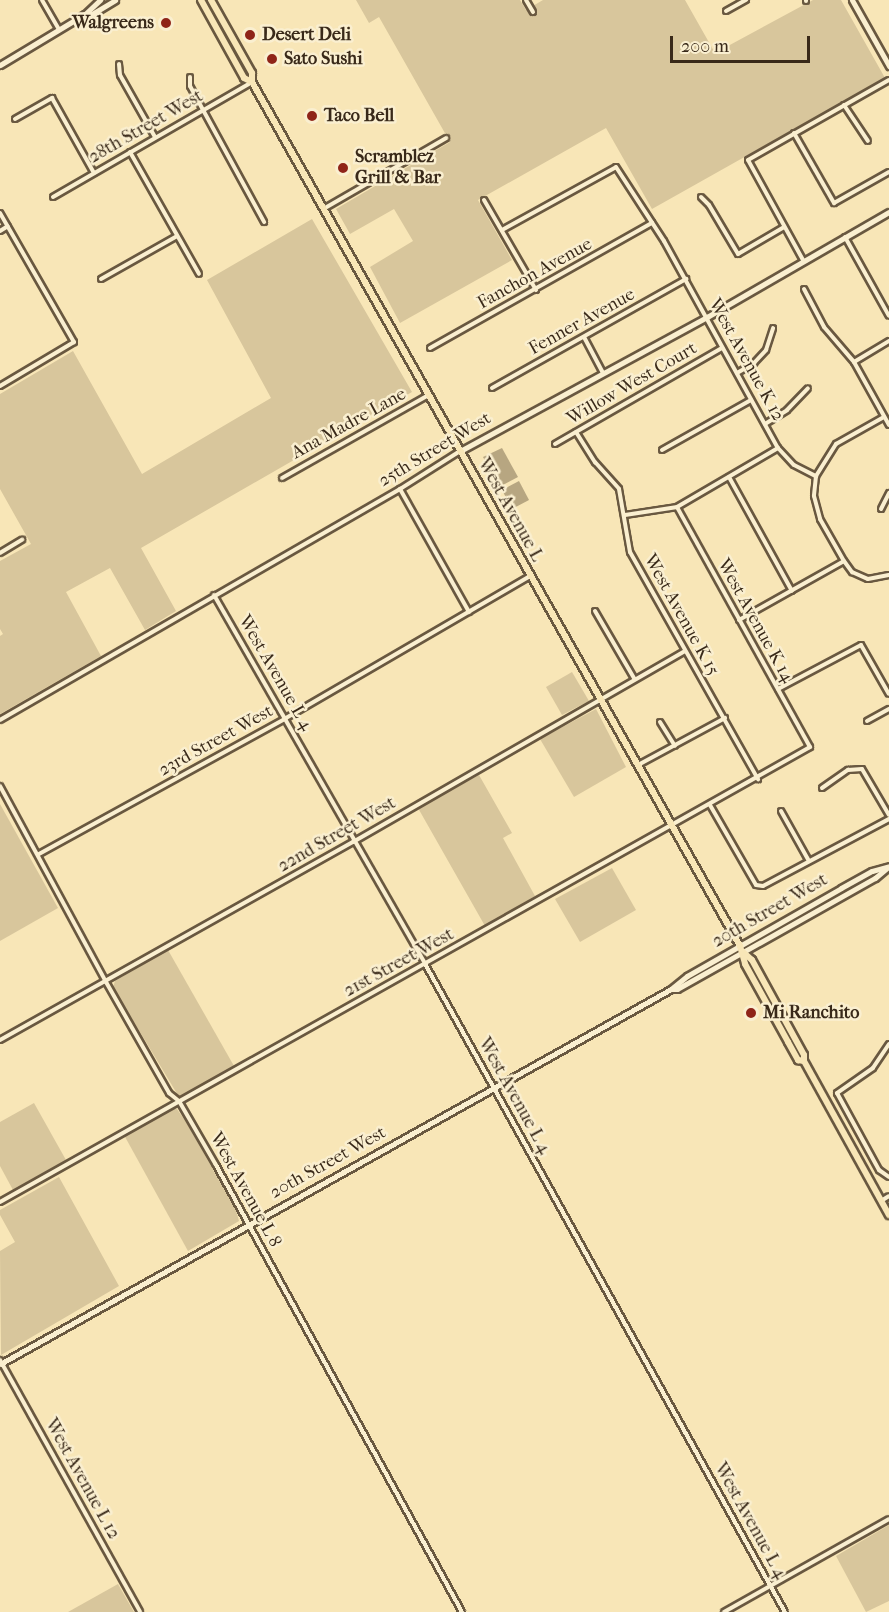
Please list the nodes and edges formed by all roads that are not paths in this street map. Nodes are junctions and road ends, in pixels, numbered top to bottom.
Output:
1 (42, 0) edge
2 (100, 0) edge
3 (115, 0) edge
4 (201, 0) edge
5 (211, 0) edge
6 (526, 0) edge
7 (746, 0) edge
8 (852, 0) edge
9 (726, 11) dead end
10 (532, 12) dead end
11 (85, 14) junction
12 (59, 30) junction
13 (119, 64) dead end
14 (0, 65) edge
15 (889, 66) edge
16 (190, 77) dead end
17 (889, 80) edge
18 (252, 82) junction
19 (844, 105) junction
20 (202, 110) junction
21 (15, 118) dead end
22 (794, 133) junction
23 (155, 137) junction
24 (446, 138) dead end
25 (868, 141) dead end
26 (130, 152) junction
27 (889, 172) edge
28 (94, 173) junction
29 (53, 197) dead end
30 (701, 197) dead end
31 (484, 200) dead end
32 (325, 208) junction
33 (889, 212) edge
34 (0, 213) edge
35 (264, 222) dead end
36 (652, 223) junction
37 (8, 226) junction
38 (784, 227) junction
39 (502, 230) junction
40 (0, 231) edge
41 (177, 236) junction
42 (845, 237) junction
43 (803, 260) junction
44 (199, 274) dead end
45 (100, 279) dead end
46 (686, 279) junction
47 (804, 288) dead end
48 (536, 290) junction
49 (889, 316) edge
50 (707, 317) junction
51 (773, 328) dead end
52 (584, 337) junction
53 (889, 341) edge
54 (430, 348) dead end
55 (722, 348) junction
56 (854, 362) junction
57 (737, 373) junction
58 (604, 374) junction
59 (0, 386) edge
60 (492, 388) dead end
61 (808, 388) dead end
62 (429, 395) junction
63 (751, 399) junction
64 (885, 417) junction
65 (765, 424) junction
66 (889, 425) edge
67 (576, 432) junction
68 (555, 444) dead end
69 (778, 448) junction
70 (662, 450) dead end
71 (460, 451) junction
72 (816, 476) junction
73 (729, 477) junction
74 (282, 478) dead end
75 (400, 489) junction
76 (889, 493) edge
77 (677, 507) junction
78 (881, 509) dead end
79 (626, 515) junction
80 (22, 540) dead end
81 (0, 553) edge
82 (844, 561) junction
83 (889, 575) edge
84 (530, 576) junction
85 (792, 591) junction
86 (214, 596) junction
87 (595, 610) dead end
88 (469, 612) junction
89 (739, 620) junction
90 (685, 651) junction
91 (634, 678) junction
92 (778, 689) junction
93 (889, 694) edge
94 (600, 698) junction
95 (889, 709) edge
96 (286, 718) junction
97 (725, 718) junction
98 (0, 720) edge
99 (867, 721) dead end
100 (660, 722) dead end
101 (675, 746) junction
102 (810, 747) joint
103 (638, 765) junction
104 (758, 779) junction
105 (0, 786) edge
106 (822, 788) dead end
107 (710, 805) junction
108 (781, 811) dead end
109 (889, 817) edge
110 (672, 826) junction
111 (353, 842) junction
112 (39, 854) junction
113 (809, 861) junction
114 (742, 949) junction
115 (425, 964) junction
116 (106, 982) junction
117 (0, 1040) edge
118 (889, 1044) edge
119 (494, 1087) junction
120 (179, 1101) junction
121 (889, 1177) edge
122 (889, 1196) edge
123 (881, 1201) junction
124 (0, 1202) edge
125 (889, 1215) edge
126 (249, 1224) junction
127 (0, 1362) edge
128 (889, 1520) edge
129 (771, 1586) junction
130 (140, 1612) edge
131 (462, 1612) edge
132 (724, 1612) edge
133 (785, 1612) edge

1 - 12 street
2 - 11 main road
3 - 11 main road
4 - 18 main road, West Avenue L
5 - 18 main road, West Avenue L
6 - 10 street
7 - 9 street
8 - 15 main road
11 - 12 main road
12 - 14 main road
13 - 23 street
16 - 20 street
17 - 19 street
18 - 20 street, 28th Street West
18 - 32 main road, West Avenue L
19 - 22 street
19 - 25 street
20 - 23 street, 28th Street West
20 - 35 street
21 - 28 street
22 - 27 street
22 - 38 street
23 - 26 street, 28th Street West
24 - 32 street
26 - 28 street, 28th Street West
26 - 41 street
28 - 29 street, 28th Street West
30 - 38 street
31 - 39 street
32 - 62 main road, West Avenue L
33 - 42 main road, 25th Street West
34 - 37 street
36 - 39 street, West Avenue K 12
36 - 46 street, West Avenue K 12
36 - 48 street, Fanchon Avenue
37 - 40 street
37 - 59 street
38 - 43 street
39 - 48 street
41 - 44 street
41 - 45 street
42 - 43 main road, 25th Street West
42 - 49 street
43 - 50 main road, 25th Street West
46 - 50 street, West Avenue K 12
46 - 52 street, Fenner Avenue
47 - 56 street
48 - 54 street, Fanchon Avenue
50 - 55 street, West Avenue K 12
50 - 58 main road, 25th Street West
51 - 57 street
52 - 58 street
52 - 60 street, Fenner Avenue
53 - 56 street
55 - 57 street, West Avenue K 12
55 - 67 street, Willow West Court
56 - 64 street
57 - 63 street, West Avenue K 12
58 - 71 main road, 25th Street West
61 - 65 street
62 - 71 main road, West Avenue L
62 - 74 street, Ana Madre Lane
63 - 65 street, West Avenue K 12
63 - 70 street
64 - 66 street
64 - 72 street
65 - 69 street, West Avenue K 12
67 - 68 street, Willow West Court
67 - 79 street, West Avenue K 15
69 - 72 street, West Avenue K 12
69 - 73 street
71 - 75 street, 25th Street West
71 - 84 main road, West Avenue L
72 - 82 street
73 - 77 street
73 - 85 street
75 - 86 street, 25th Street West
75 - 88 street
76 - 78 street
77 - 79 street
77 - 89 street, West Avenue K 14
79 - 90 street, West Avenue K 15
80 - 81 street
82 - 83 street
82 - 85 street
84 - 88 street, 23rd Street West
84 - 94 main road, West Avenue L
85 - 89 street
86 - 96 street, West Avenue L 4
86 - 98 street, 25th Street West
87 - 91 street
88 - 96 street, 23rd Street West
89 - 92 street, West Avenue K 14
90 - 91 street, 22nd Street West
90 - 97 street, West Avenue K 15
91 - 94 street, 22nd Street West
92 - 93 street
92 - 102 street, West Avenue K 14
94 - 103 main road, West Avenue L
94 - 111 street, 22nd Street West
95 - 99 street
96 - 111 street, West Avenue L 4
96 - 112 street, 23rd Street West
97 - 101 street
97 - 104 street, West Avenue K 15
100 - 101 street
101 - 103 street
102 - 104 street, 21st Street West
103 - 110 main road, West Avenue L
104 - 107 street, 21st Street West
105 - 112 street, West Avenue L 8
106 - 109 street
107 - 110 street, 21st Street West
107 - 113 street
108 - 113 street
109 - 113 street
110 - 114 main road, West Avenue L
110 - 115 street, 21st Street West
111 - 115 street, West Avenue L 4
111 - 116 street, 22nd Street West
112 - 116 street, West Avenue L 8
114 - 114 main road, 20th Street West
114 - 119 main road, 20th Street West
114 - 123 main road, West Avenue L
115 - 119 street, West Avenue L 4
115 - 120 street, 21st Street West
116 - 117 street, 22nd Street West
116 - 120 street, West Avenue L 8
118 - 121 street
119 - 126 main road, 20th Street West
119 - 129 street, West Avenue L 4
120 - 124 street, 21st Street West
120 - 126 street, West Avenue L 8
122 - 123 street
123 - 125 main road, West Avenue L
126 - 127 main road, 20th Street West
126 - 131 street, West Avenue L 8
127 - 130 street, West Avenue L 12
128 - 129 street
129 - 132 street
129 - 133 street, West Avenue L 4

